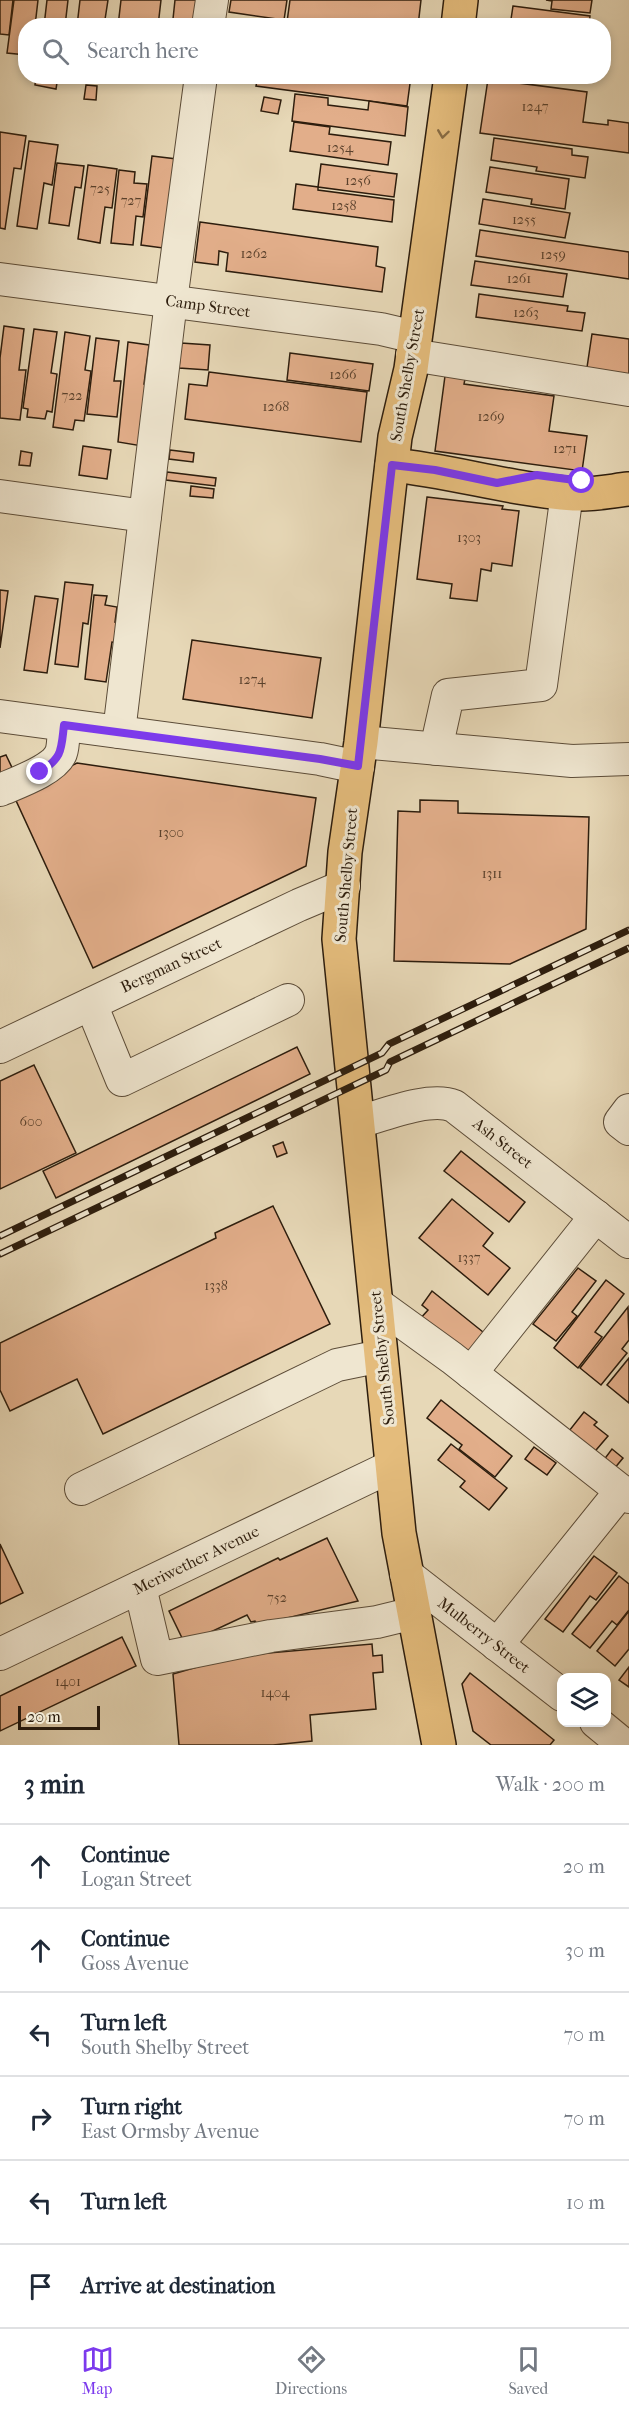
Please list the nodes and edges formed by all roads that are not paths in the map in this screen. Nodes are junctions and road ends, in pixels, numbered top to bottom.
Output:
1 (212, 0) edge
2 (461, 0) edge
3 (209, 18) edge
4 (459, 18) edge
5 (200, 84) edge
6 (450, 84) edge
7 (0, 279) edge
8 (171, 301) junction
9 (414, 346) junction
10 (629, 390) edge
11 (392, 465) junction
12 (629, 476) edge
13 (497, 483) junction
14 (629, 489) edge
15 (567, 493) junction
16 (0, 496) edge
17 (145, 516) junction
18 (0, 716) edge
19 (64, 725) junction
20 (119, 732) junction
21 (436, 749) junction
22 (359, 754) junction
23 (629, 759) edge
24 (0, 790) edge
25 (344, 886) junction
26 (288, 1000) dead end
27 (91, 1004) junction
28 (0, 1047) edge
29 (629, 1110) edge
30 (359, 1122) junction
31 (629, 1129) edge
32 (596, 1216) junction
33 (629, 1242) edge
34 (376, 1303) junction
35 (381, 1356) junction
36 (471, 1373) junction
37 (392, 1466) junction
38 (81, 1489) dead end
39 (625, 1494) edge
40 (406, 1574) junction
41 (140, 1587) junction
42 (414, 1613) junction
43 (497, 1645) junction
44 (0, 1654) edge
45 (557, 1692) edge
46 (602, 1727) edge
47 (439, 1745) edge
48 (624, 1745) edge

1 - 3 street
2 - 4 main road
5 - 8 street
6 -> 9 main road, South Shelby Street
7 - 8 street, Camp Street
8 - 9 street, Camp Street
8 - 17 street
9 - 10 street, Camp Street
9 - 11 main road, South Shelby Street
11 - 13 main road
11 - 22 main road, South Shelby Street
12 - 13 main road
13 - 15 main road
14 - 15 main road
15 - 21 street
16 - 17 street
17 - 20 street
18 - 19 street
19 - 20 street
19 - 24 street
20 - 22 street
21 - 22 street
21 - 23 street
22 - 25 main road, South Shelby Street
25 - 27 street, Bergman Street
25 - 30 main road, South Shelby Street
26 - 27 street
27 - 28 street, Bergman Street
29 - 31 street
30 - 32 street, Ash Street
30 - 34 main road, South Shelby Street
32 - 33 street, Ash Street
32 - 36 street
34 - 35 main road, South Shelby Street
34 - 36 street
35 - 37 main road, South Shelby Street
35 - 38 street
36 - 39 street
37 - 40 main road, South Shelby Street
37 - 41 street, Meriwether Avenue
39 - 43 street
40 - 42 main road, South Shelby Street
40 - 43 street, Mulberry Street
41 - 42 street
41 - 44 street, Meriwether Avenue
42 - 47 main road, South Shelby Street
43 - 45 street, Mulberry Street
46 - 48 street

